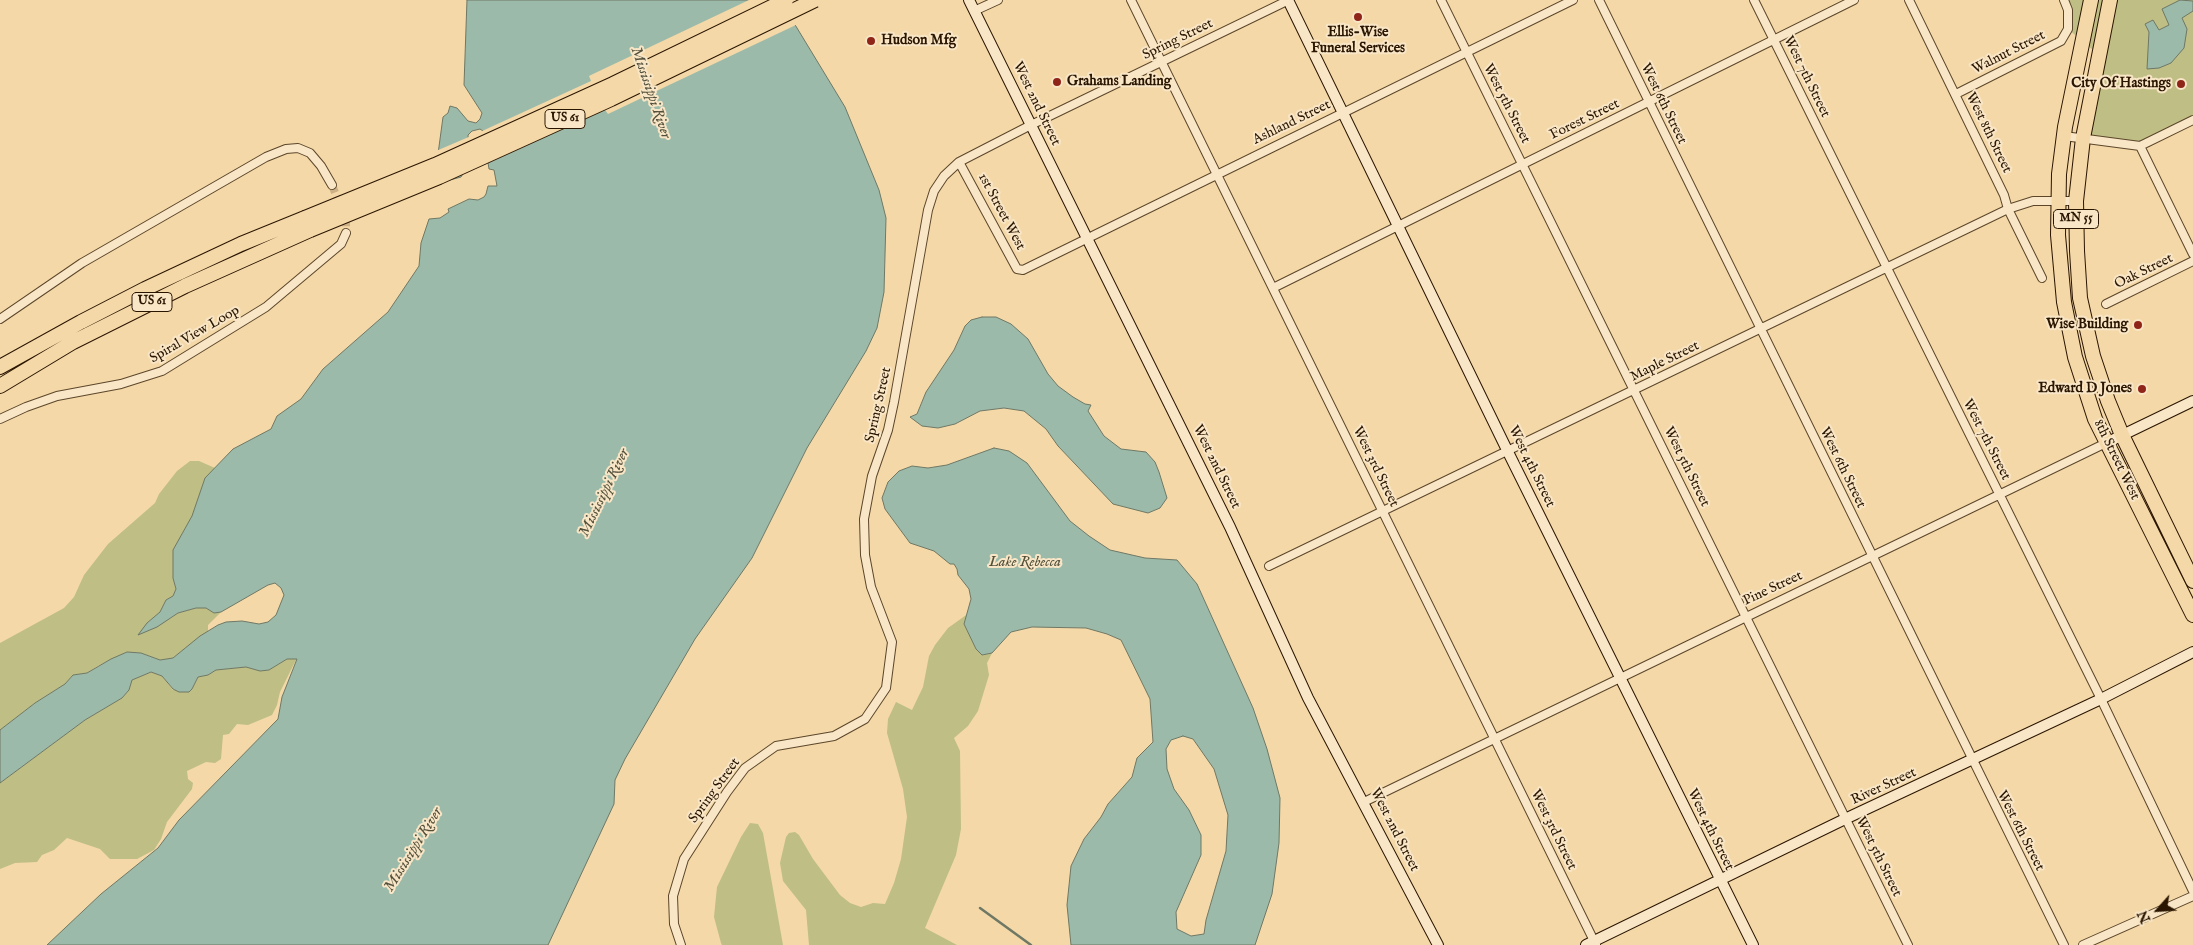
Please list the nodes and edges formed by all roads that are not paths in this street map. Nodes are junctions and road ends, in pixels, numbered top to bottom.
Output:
1 (786, 0) edge
2 (815, 0) edge
3 (969, 0) edge
4 (998, 0) edge
5 (1131, 0) edge
6 (1288, 0) edge
7 (1441, 0) edge
8 (1573, 0) edge
9 (1599, 0) edge
10 (1754, 0) edge
11 (1854, 0) edge
12 (1909, 0) edge
13 (2064, 0) edge
14 (2091, 0) edge
15 (2110, 0) edge
16 (974, 11) junction
17 (1774, 39) junction
18 (1466, 51) junction
19 (1161, 62) junction
20 (1956, 94) junction
21 (1649, 103) junction
22 (1342, 113) junction
23 (2193, 120) edge
24 (1031, 125) junction
25 (2064, 136) junction
26 (2083, 138) junction
27 (2140, 146) junction
28 (959, 162) junction
29 (1522, 164) junction
30 (1216, 175) junction
31 (332, 185) tunnel mouth
32 (2076, 200) junction
33 (2058, 201) junction
34 (2008, 210) junction
35 (308, 224) junction
36 (1398, 226) junction
37 (346, 234) dead end
38 (1088, 239) junction
39 (2193, 254) edge
40 (2193, 261) edge
41 (1886, 268) junction
42 (1023, 270) joint
43 (2042, 278) dead end
44 (1273, 288) junction
45 (2106, 304) dead end
46 (0, 319) edge
47 (1760, 330) junction
48 (0, 367) edge
49 (0, 386) edge
50 (1634, 391) junction
51 (2193, 401) edge
52 (0, 420) edge
53 (2122, 435) junction
54 (2106, 443) junction
55 (1508, 452) junction
56 (2000, 495) junction
57 (1383, 511) junction
58 (1871, 557) junction
59 (1269, 566) dead end
60 (2193, 582) edge
61 (2193, 615) edge
62 (1746, 617) junction
63 (2193, 652) edge
64 (1620, 678) junction
65 (2101, 699) junction
66 (1494, 739) junction
67 (1972, 762) junction
68 (1364, 802) junction
69 (1845, 819) junction
70 (1720, 880) junction
71 (2193, 892) edge
72 (2193, 896) edge
73 (1592, 944) edge
74 (681, 945) edge
75 (1438, 945) edge
76 (1752, 945) edge
77 (1908, 945) edge
78 (2064, 945) edge
79 (2083, 945) edge

1 - 35 highway, US 61, bridge
2 - 35 highway, US 61, bridge
3 - 16 street, West 2nd Street
4 - 16 street
5 - 19 street, West 3rd Street
6 - 19 street, Spring Street
6 - 22 street, West 4th Street
7 - 18 street, West 5th Street
8 - 18 street, Ashland Street
9 - 21 street, West 6th Street
10 - 17 street, West 7th Street
11 - 17 street, Forest Street
12 - 20 street, West 8th Street
13 - 20 street, Walnut Street
14 - 25 highway, 8th Street West / MN 55
15 - 26 highway, 8th Street West / MN 55
16 - 24 street, West 2nd Street
17 - 21 street, Forest Street
17 - 41 street, West 7th Street
18 - 22 street, Ashland Street
18 - 29 street, West 5th Street
19 - 24 street, Spring Street
19 - 30 street, West 3rd Street
20 - 34 street, West 8th Street
21 - 29 street, Forest Street
21 - 47 street, West 6th Street
22 - 30 street, Ashland Street
22 - 36 street, West 4th Street
23 - 27 street
24 - 28 street, Spring Street
24 - 38 street, West 2nd Street
25 - 26 street
25 - 33 highway, 8th Street West / MN 55
26 - 27 street
26 - 32 highway, 8th Street West / MN 55
27 - 39 street
28 - 42 street, 1st Street West
28 - 74 street, Spring Street
29 - 36 street, Forest Street
29 - 50 street, West 5th Street
30 - 38 street, Ashland Street
30 - 44 street, West 3rd Street
31 - 46 street
32 - 33 street, Maple Street
32 - 53 highway, 8th Street West / MN 55
33 - 34 street, Maple Street
33 - 54 highway, 8th Street West / MN 55
34 - 41 street, Maple Street
34 - 43 street, West 8th Street
35 - 48 highway, US 61
35 - 49 highway, US 61
36 - 44 street, Forest Street
36 - 55 street, West 4th Street
37 - 52 street, Spiral View Loop
38 - 42 street, Ashland Street
38 - 68 street, West 2nd Street
40 - 45 street, Oak Street
41 - 47 street, Maple Street
41 - 56 street, West 7th Street
44 - 57 street, West 3rd Street
47 - 50 street, Maple Street
47 - 58 street, West 6th Street
50 - 55 street, Maple Street
50 - 62 street, West 5th Street
51 - 53 street, Pine Street
53 - 54 street, Pine Street
53 - 60 highway, 8th Street West / MN 55
54 - 56 street, Pine Street
54 - 61 highway, 8th Street West / MN 55
55 - 57 street, Maple Street
55 - 64 street, West 4th Street
56 - 58 street, Pine Street
56 - 65 street, West 7th Street
57 - 59 street, Maple Street
57 - 66 street, West 3rd Street
58 - 62 street, Pine Street
58 - 67 street, West 6th Street
62 - 64 street, Pine Street
62 - 69 street, West 5th Street
63 - 65 street, River Street
64 - 66 street, Pine Street
64 - 70 street, West 4th Street
65 - 67 street, River Street
65 - 71 street, West 7th Street
66 - 68 street, Pine Street
66 - 73 street, West 3rd Street
67 - 69 street, River Street
67 - 78 street, West 6th Street
68 - 75 street, West 2nd Street
69 - 70 street, River Street
69 - 77 street, West 5th Street
70 - 73 street, River Street
70 - 76 street, West 4th Street
72 - 79 street

